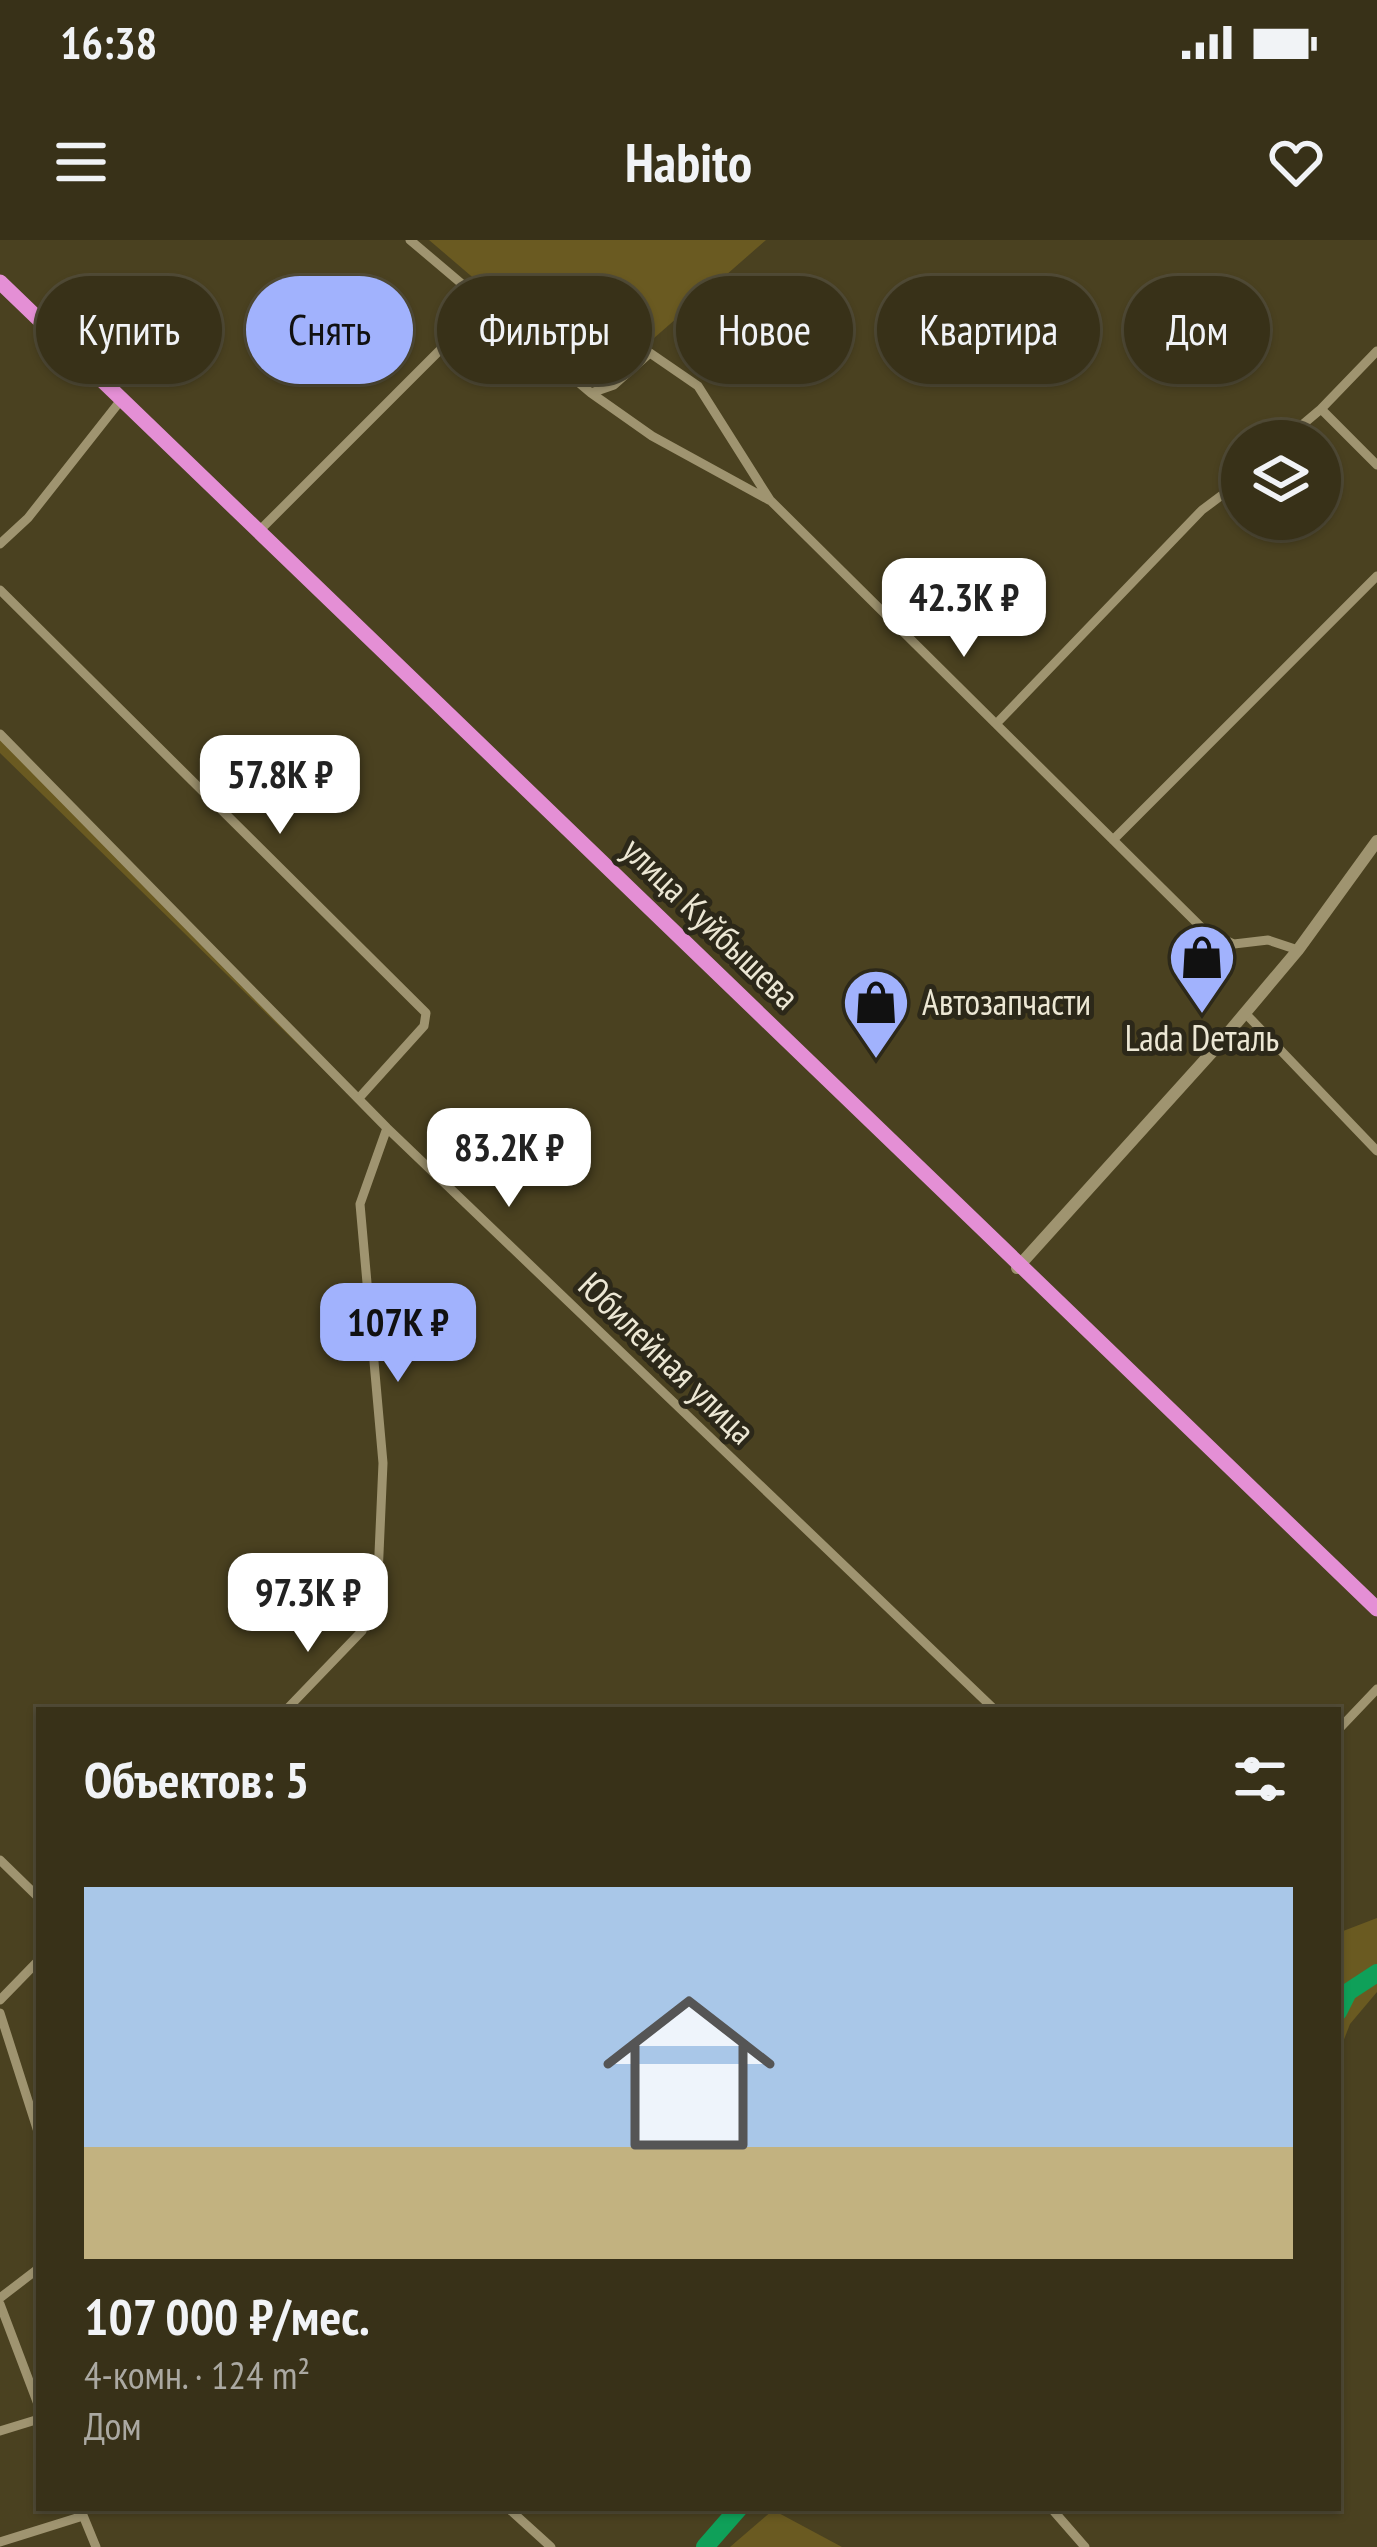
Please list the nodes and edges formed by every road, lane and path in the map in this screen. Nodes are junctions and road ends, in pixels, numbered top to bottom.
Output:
1 (410, 240) edge
2 (452, 276) edge
3 (0, 283) edge
4 (1377, 351) edge
5 (437, 353) edge
6 (580, 384) edge
7 (591, 393) junction
8 (121, 400) junction
9 (1321, 410) junction
10 (1309, 420) edge
11 (1377, 465) edge
12 (1221, 496) edge
13 (770, 500) junction
14 (260, 530) junction
15 (0, 544) edge
16 (1377, 576) edge
17 (0, 590) edge
18 (997, 724) junction
19 (0, 734) edge
20 (1113, 840) junction
21 (1377, 841) edge
22 (1298, 950) junction
23 (1245, 1013) junction
24 (358, 1098) junction
25 (387, 1128) junction
26 (1377, 1151) edge
27 (1017, 1268) junction
28 (1377, 1609) edge
29 (1377, 1689) edge
30 (289, 1707) edge
31 (992, 1707) edge
32 (1341, 1727) edge
33 (0, 1860) edge
34 (36, 1895) edge
35 (36, 1963) edge
36 (0, 2000) edge
37 (0, 2013) edge
38 (36, 2126) edge
39 (36, 2271) edge
40 (0, 2301) edge
41 (36, 2399) edge
42 (36, 2420) edge
43 (0, 2431) edge
44 (511, 2511) edge
45 (1054, 2511) edge
46 (82, 2512) edge
47 (0, 2542) edge
48 (1083, 2546) edge
49 (97, 2547) edge
50 (551, 2547) edge

1 - 2 street
3 - 8 highway, улица Куйбышева
4 - 9 street
5 - 14 street
6 - 7 street
7 - 13 street
7 - 13 street
8 - 14 highway, улица Куйбышева
8 - 15 street
9 - 10 street
9 - 11 street
12 - 18 street
13 - 18 street
14 - 27 highway, улица Куйбышева
16 - 20 street
17 - 24 street
18 - 20 street
19 - 24 street, Юбилейная улица
20 - 22 street
21 - 22 street
22 - 23 street
23 - 26 street
23 - 27 street
24 - 25 street, Юбилейная улица
25 - 30 street
25 - 31 street, Юбилейная улица
27 - 28 highway, улица Куйбышева
29 - 32 street
33 - 34 street
35 - 36 street
37 - 38 street
39 - 40 street
40 - 41 street
42 - 43 street
44 - 50 street
45 - 48 street
46 - 47 street
46 - 49 street

